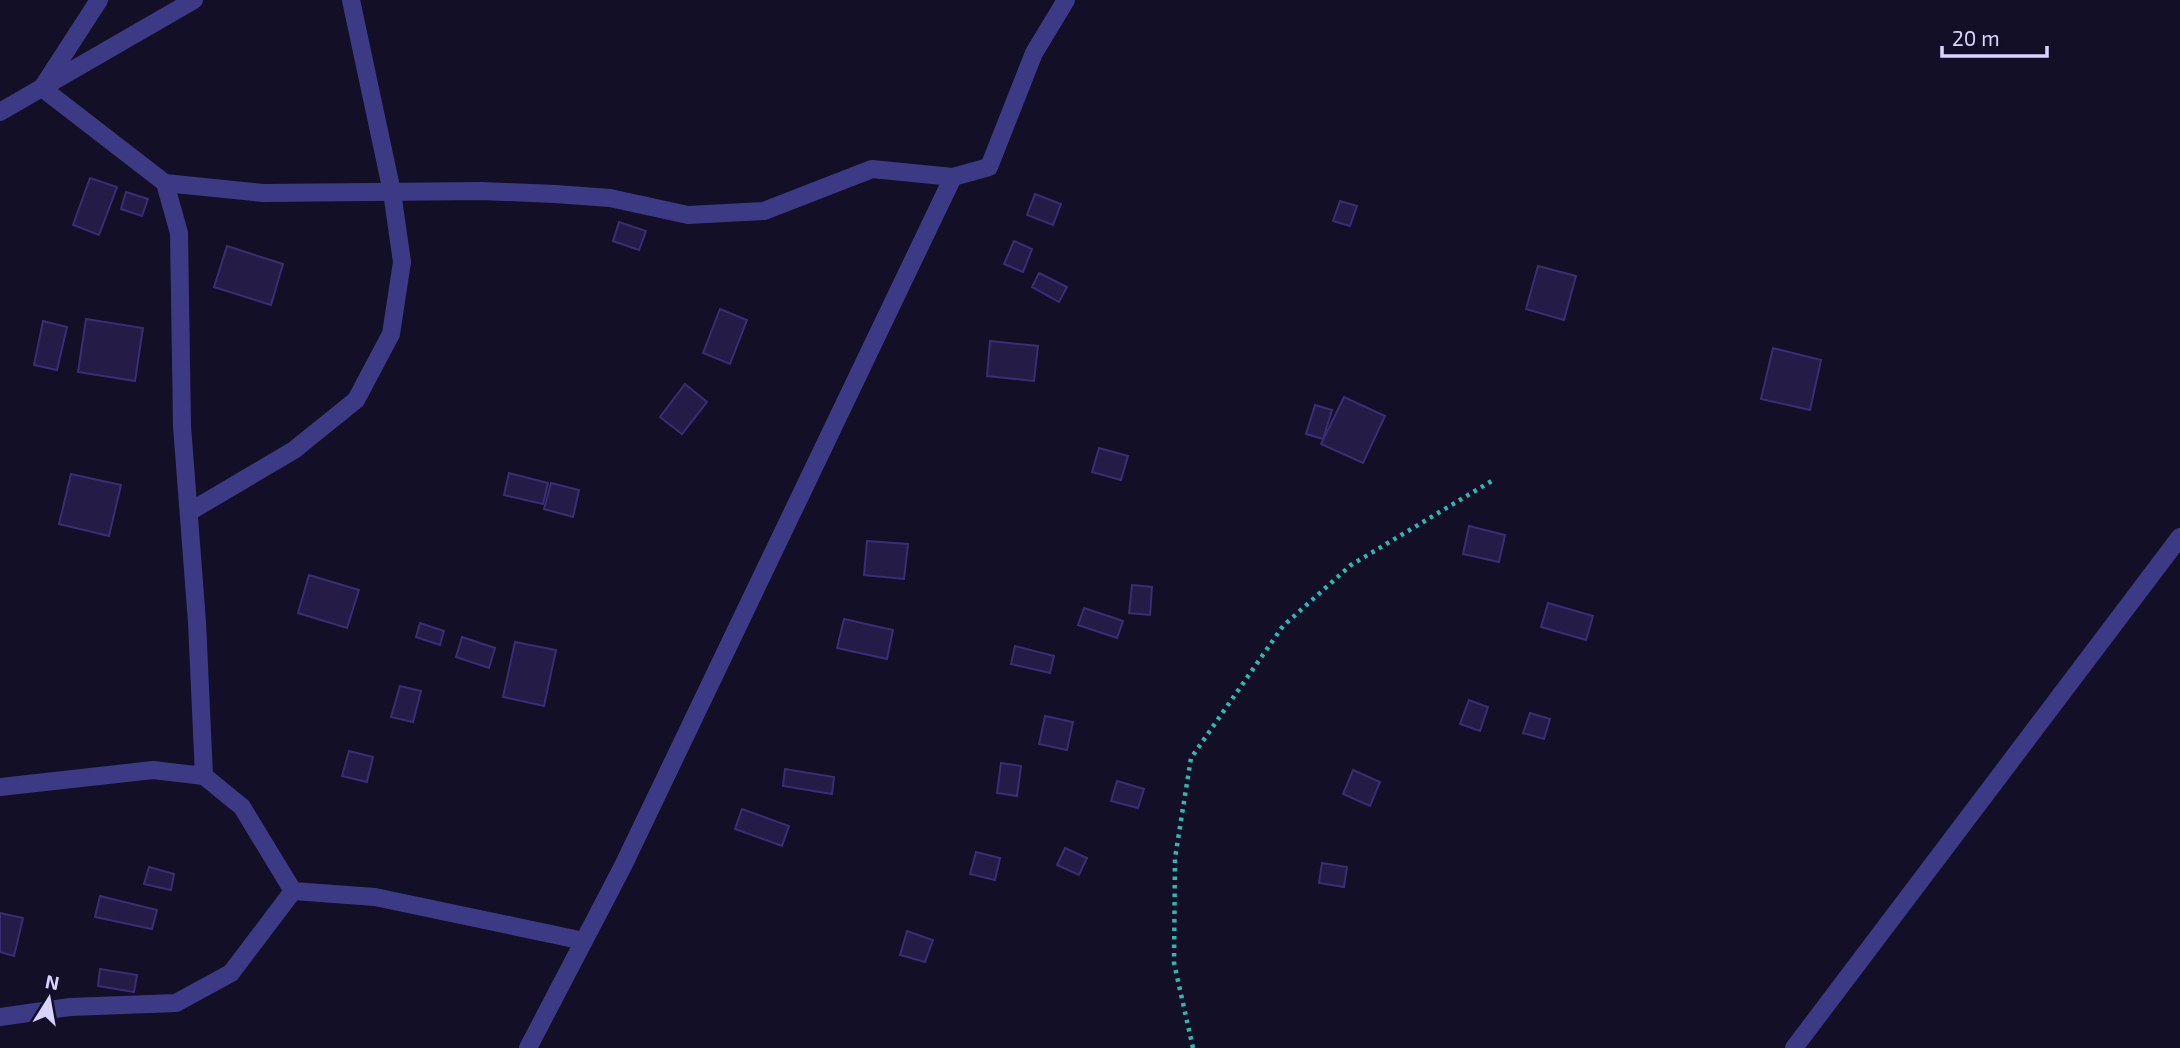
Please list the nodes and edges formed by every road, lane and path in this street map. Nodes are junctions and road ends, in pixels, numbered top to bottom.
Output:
1 (99, 0) edge
2 (194, 0) edge
3 (351, 0) edge
4 (1066, 0) edge
5 (42, 88) junction
6 (0, 112) edge
7 (953, 177) junction
8 (165, 183) junction
9 (392, 192) junction
10 (1495, 479) dead end
11 (189, 512) junction
12 (2180, 537) edge
13 (204, 776) junction
14 (0, 788) edge
15 (293, 891) junction
16 (584, 941) junction
17 (0, 1017) edge
18 (528, 1048) edge
19 (1193, 1048) edge
20 (1794, 1048) edge

1 - 5 street
2 - 5 street
3 - 9 street
4 - 7 street
5 - 6 street
5 - 8 street
7 - 9 street
7 - 16 street
8 - 9 street
8 - 11 street
9 - 11 street
10 - 19 path
11 - 13 street
12 - 20 street
13 - 14 street
13 - 15 street
15 - 16 street
15 - 17 street
16 - 18 street

